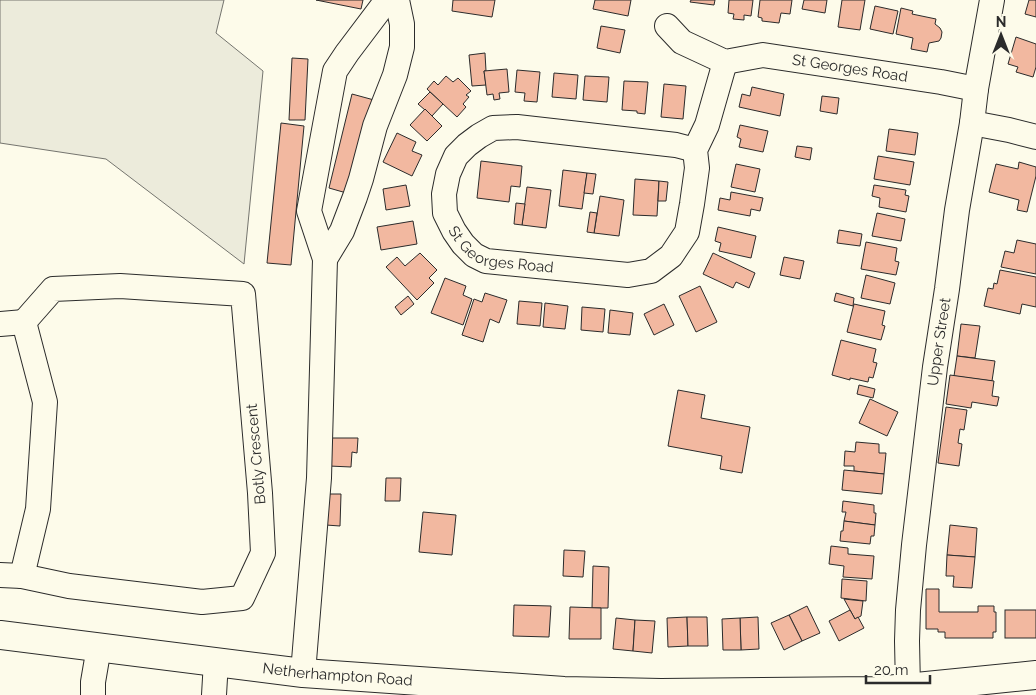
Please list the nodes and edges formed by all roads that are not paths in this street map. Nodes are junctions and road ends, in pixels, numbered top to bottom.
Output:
1 (387, 0) edge
2 (397, 0) edge
3 (992, 0) edge
4 (667, 26) dead end
5 (725, 62) junction
6 (976, 89) junction
7 (972, 123) junction
8 (1036, 137) edge
9 (695, 150) junction
10 (325, 259) junction
11 (24, 322) junction
12 (0, 324) edge
13 (11, 575) edge
14 (0, 635) edge
15 (98, 647) junction
16 (216, 661) junction
17 (303, 673) junction
18 (1036, 675) edge
19 (908, 688) junction
20 (876, 693) edge
21 (661, 694) edge
22 (93, 695) edge
23 (214, 695) edge

1 - 10 street
2 - 10 street
3 - 6 street, Upper Street
4 - 5 street
5 - 6 street, St Georges Road
5 - 9 street, St Georges Road
6 - 7 street, Upper Street
7 - 8 street
7 - 19 street, Upper Street
9 - 9 street, St Georges Road
10 - 17 street
11 - 12 street
11 - 13 street
11 - 13 street, Botly Crescent
14 - 15 main road, Netherhampton Road
15 - 16 main road, Netherhampton Road
15 - 22 street
16 - 17 main road, Netherhampton Road
16 - 23 street
17 - 21 main road, Netherhampton Road
18 - 19 main road, Netherhampton Road
19 - 20 main road, Netherhampton Road
20 - 21 main road, Netherhampton Road

